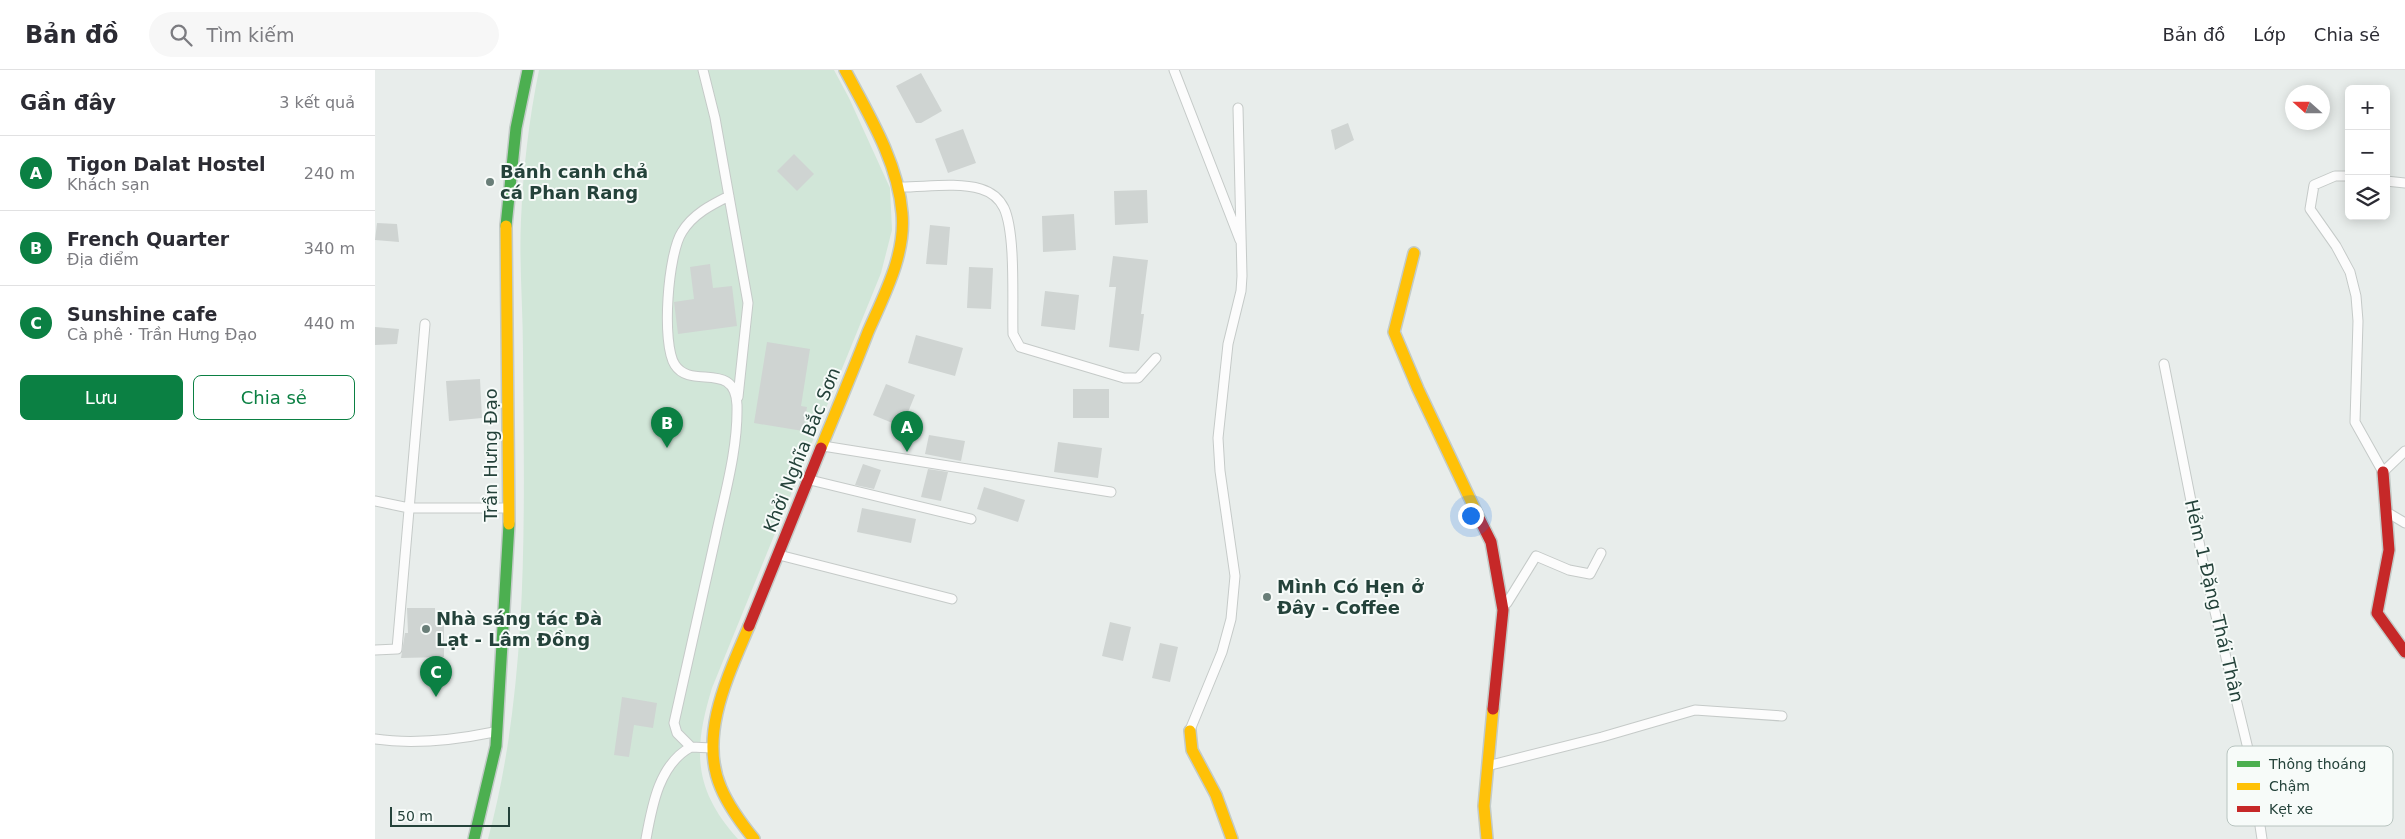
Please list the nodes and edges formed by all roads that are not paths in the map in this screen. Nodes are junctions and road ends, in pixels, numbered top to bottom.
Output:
1 (528, 70) edge
2 (703, 70) edge
3 (845, 70) edge
4 (1174, 70) edge
5 (1237, 108) dead end
6 (2345, 176) edge
7 (2390, 181) edge
8 (2405, 183) edge
9 (899, 187) junction
10 (729, 196) junction
11 (1242, 246) junction
12 (1415, 253) dead end
13 (425, 324) dead end
14 (1156, 358) dead end
15 (2164, 364) dead end
16 (737, 404) junction
17 (823, 446) junction
18 (2405, 451) edge
19 (2383, 472) junction
20 (810, 480) junction
21 (1111, 492) dead end
22 (375, 501) edge
23 (409, 508) junction
24 (510, 508) junction
25 (2387, 512) junction
26 (971, 519) dead end
27 (2405, 523) edge
28 (1601, 553) dead end
29 (779, 555) junction
30 (952, 599) dead end
31 (1503, 610) junction
32 (375, 650) edge
33 (2405, 652) edge
34 (1782, 716) dead end
35 (1190, 731) joint
36 (497, 732) junction
37 (375, 738) edge
38 (2247, 746) edge
39 (691, 747) junction
40 (712, 748) junction
41 (1488, 766) junction
42 (2260, 826) edge
43 (473, 839) edge
44 (647, 839) edge
45 (754, 839) edge
46 (1232, 839) edge
47 (1487, 839) edge
48 (2262, 839) edge

1 - 24 street, Trần Hưng Đạo
2 - 10 lane
3 - 9 street, Khởi Nghĩa Bắc Sơn
4 - 11 lane
5 - 11 lane
6 - 19 lane
7 - 8 lane
9 - 14 lane
9 - 17 street, Khởi Nghĩa Bắc Sơn
10 - 16 lane
10 - 16 lane
11 - 35 lane
12 - 31 street
13 - 23 lane
15 - 38 lane, Hẻm 1 Đặng Thái Thân
16 - 39 lane
17 - 20 street, Khởi Nghĩa Bắc Sơn
17 - 21 lane
18 - 19 lane
19 - 25 street
20 - 26 lane
20 - 29 street, Khởi Nghĩa Bắc Sơn
22 - 23 lane
23 - 24 lane
23 - 32 lane
24 - 36 street, Trần Hưng Đạo
25 - 27 lane
25 - 33 street
28 - 31 lane
29 - 30 lane
29 - 40 street, Khởi Nghĩa Bắc Sơn
31 - 41 street
34 - 41 lane
35 - 46 street
36 - 37 lane
36 - 43 street, Trần Hưng Đạo
39 - 40 lane
39 - 44 lane
40 - 45 street, Khởi Nghĩa Bắc Sơn
41 - 47 street
42 - 48 lane, Hẻm 1 Đặng Thái Thân

